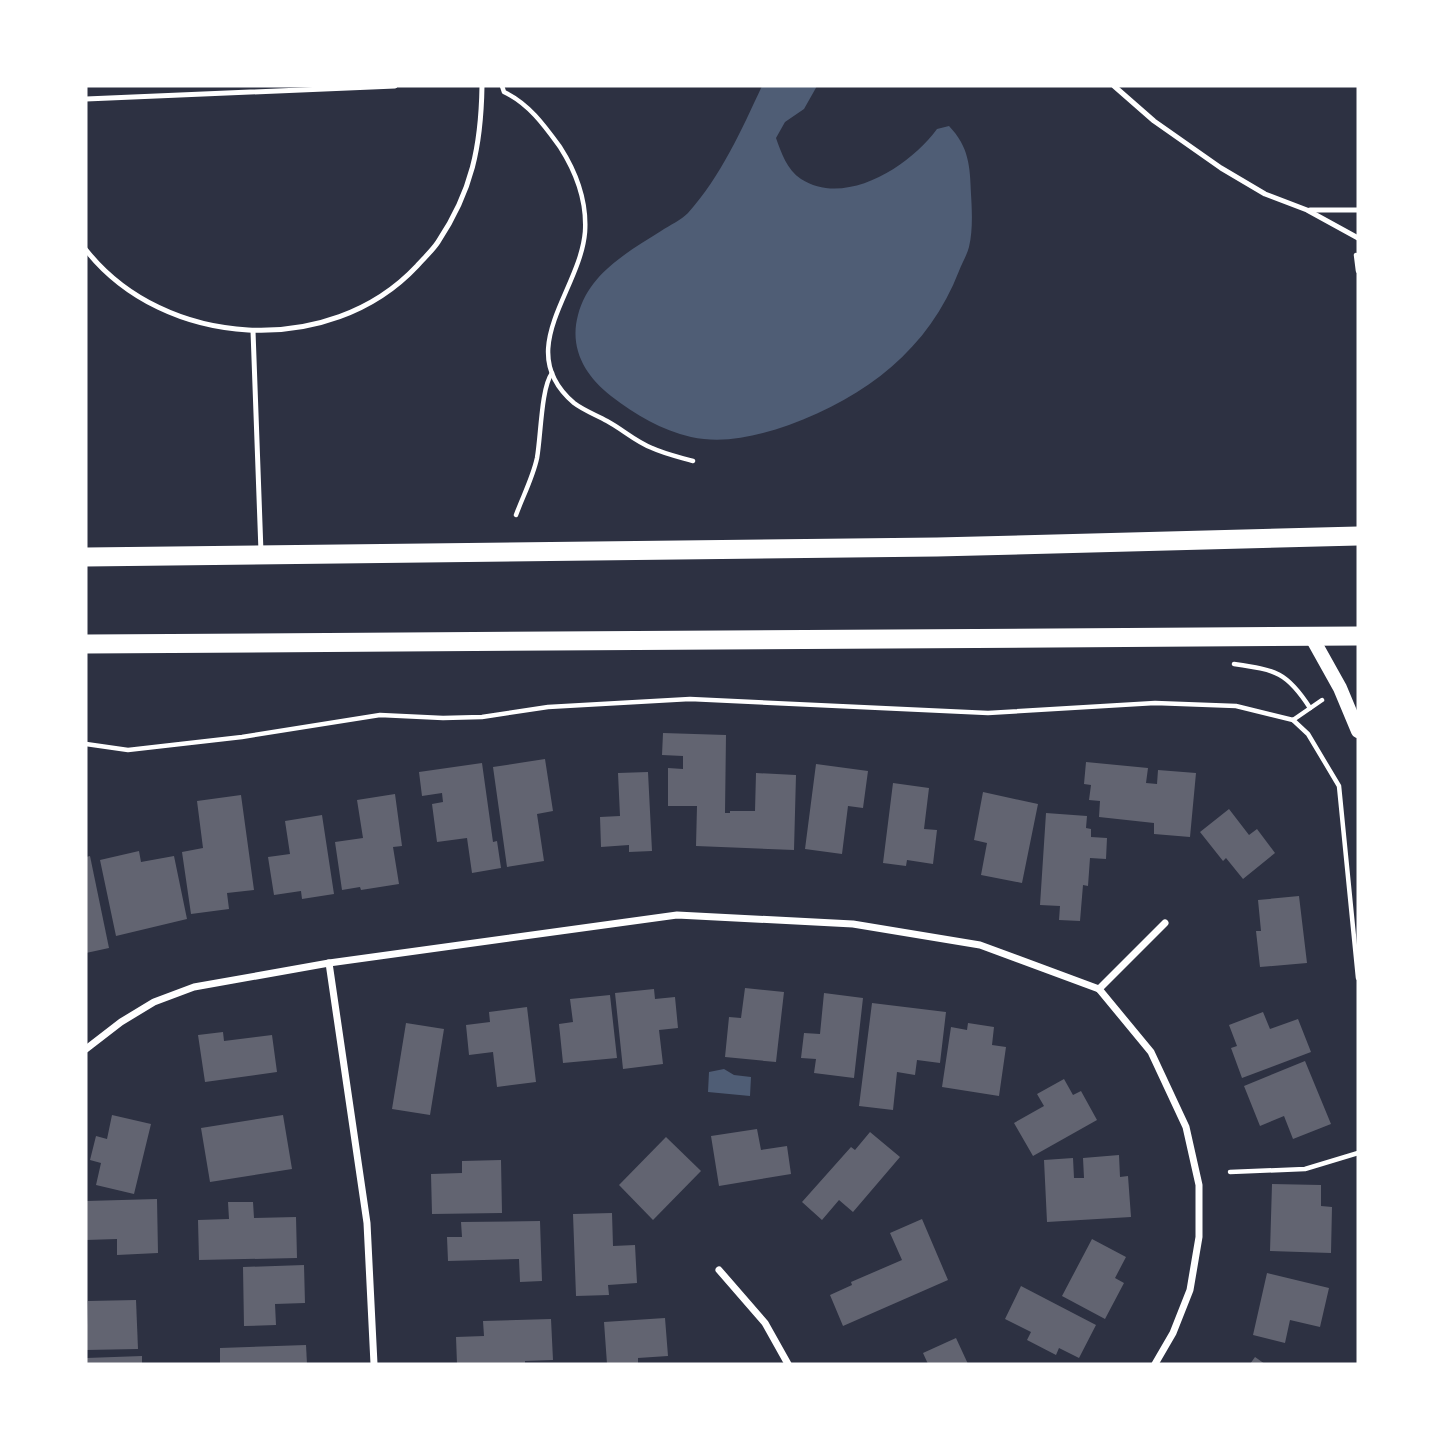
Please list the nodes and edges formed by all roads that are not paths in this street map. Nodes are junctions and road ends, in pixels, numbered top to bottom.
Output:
1 (395, 86) edge
2 (482, 86) edge
3 (1114, 86) edge
4 (86, 99) edge
5 (1307, 210) junction
6 (1358, 210) edge
7 (1358, 238) edge
8 (86, 250) edge
9 (253, 331) junction
10 (1358, 536) edge
11 (261, 555) junction
12 (86, 557) edge
13 (1311, 636) junction
14 (1358, 636) edge
15 (86, 643) edge
16 (1358, 732) edge
17 (1165, 923) dead end
18 (329, 963) junction
19 (1098, 989) junction
20 (86, 1049) edge
21 (719, 1270) dead end
22 (374, 1364) edge
23 (788, 1364) edge
24 (1155, 1364) edge

1 - 4 lane
2 - 9 lane
3 - 5 lane
5 - 6 lane
5 - 7 lane
8 - 9 lane
9 - 11 lane
10 - 11 highway
11 - 12 highway
13 - 14 highway
13 - 15 highway
13 - 16 main road
17 - 19 street
18 - 19 street
18 - 20 street
18 - 22 street
19 - 24 street
21 - 23 street

